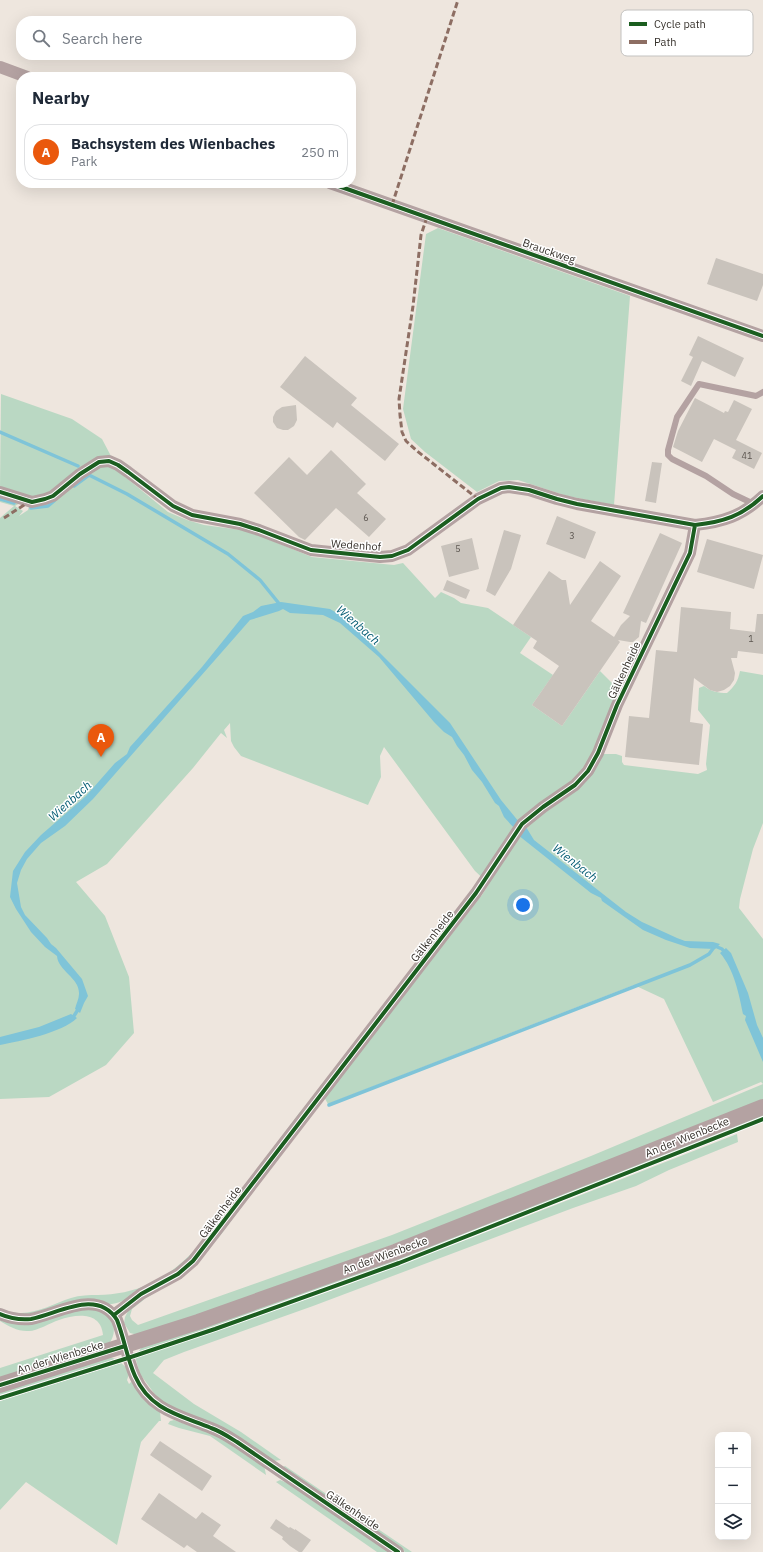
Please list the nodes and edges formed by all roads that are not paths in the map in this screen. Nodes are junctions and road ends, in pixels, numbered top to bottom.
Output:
1 (0, 67) edge
2 (16, 73) edge
3 (344, 188) edge
4 (763, 336) edge
5 (763, 392) edge
6 (0, 492) edge
7 (759, 500) edge
8 (695, 524) junction
9 (763, 1107) edge
10 (0, 1314) edge
11 (114, 1314) junction
12 (125, 1346) junction
13 (0, 1385) edge
14 (398, 1552) edge

1 - 2 street
3 - 4 street, Brauckweg
5 - 7 lane
6 - 8 street, Wedenhof
7 - 8 street, Wedenhof
8 - 11 street, Gälkenheide
9 - 12 street, An der Wienbecke
10 - 11 street
11 - 12 street, Gälkenheide
12 - 13 street, An der Wienbecke
12 - 14 street, Gälkenheide

